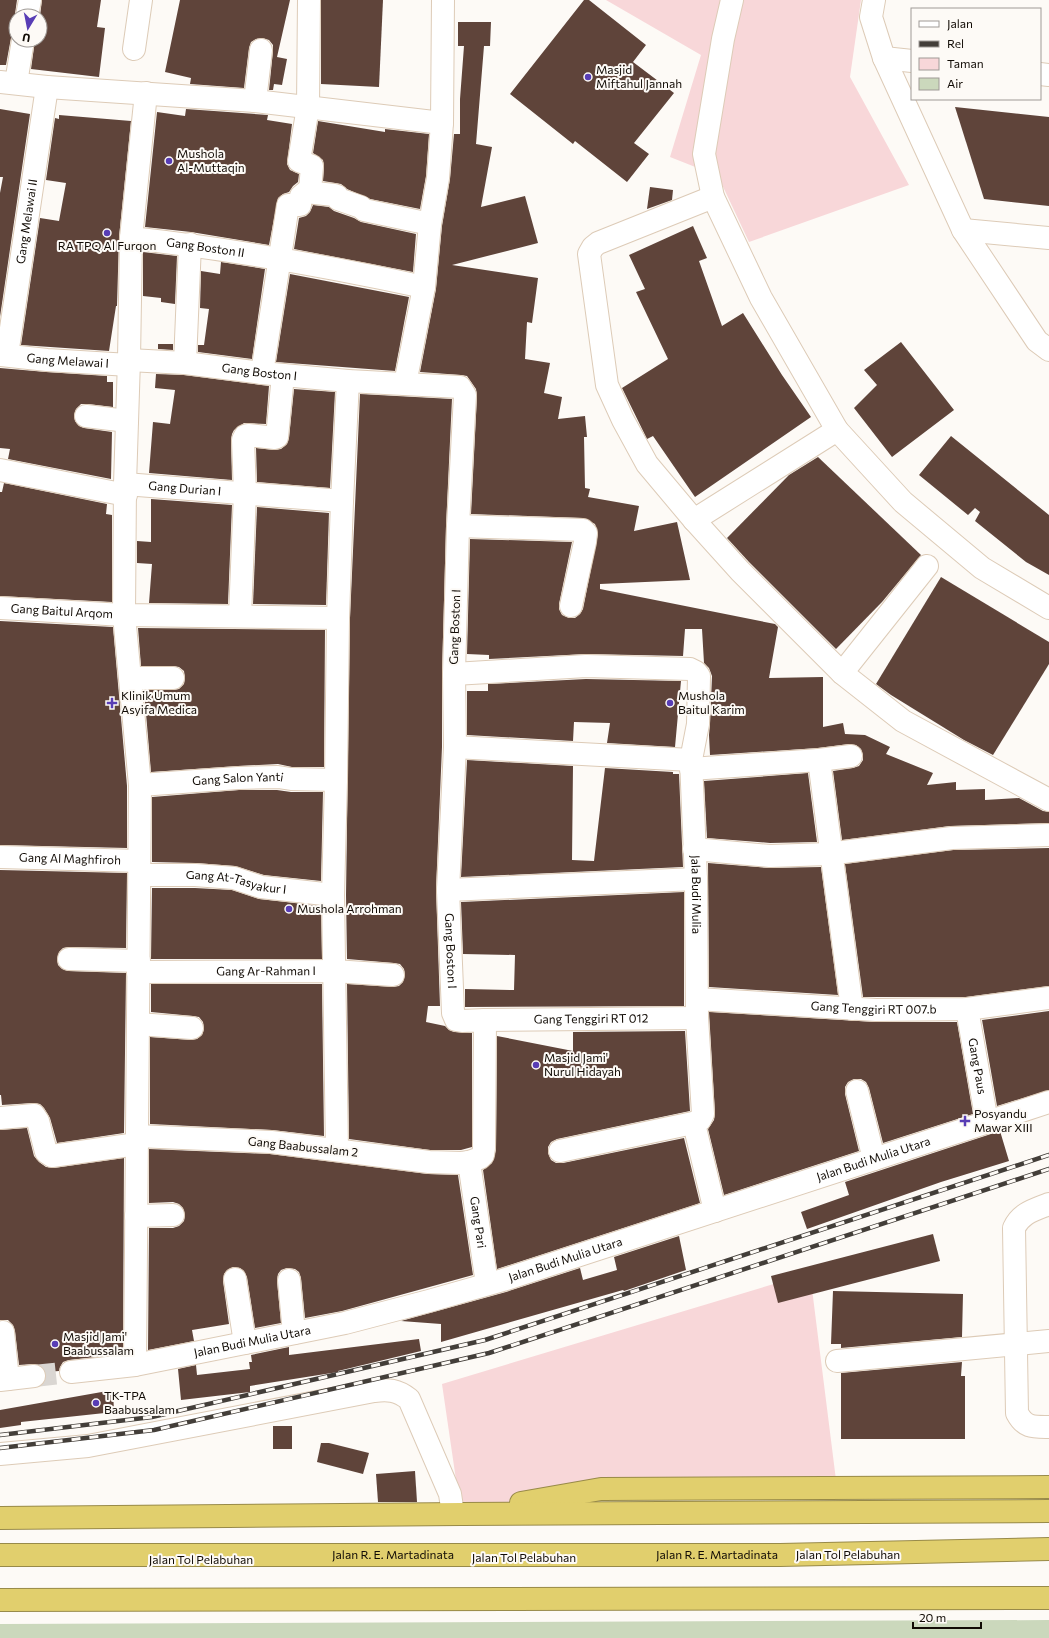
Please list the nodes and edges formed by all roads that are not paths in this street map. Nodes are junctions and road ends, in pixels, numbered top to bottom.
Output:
1 (141, 0) edge
2 (309, 0) edge
3 (443, 0) edge
4 (732, 0) edge
5 (874, 0) edge
6 (21, 48) edge
7 (134, 49) dead end
8 (261, 50) dead end
9 (884, 58) junction
10 (911, 60) edge
11 (8, 83) edge
12 (47, 87) junction
13 (146, 93) junction
14 (255, 101) junction
15 (308, 107) junction
16 (442, 123) junction
17 (310, 191) junction
18 (713, 198) junction
19 (430, 224) junction
20 (963, 230) junction
21 (131, 238) junction
22 (1049, 238) edge
23 (190, 244) junction
24 (280, 260) junction
25 (424, 287) junction
26 (1049, 350) edge
27 (4, 355) edge
28 (129, 362) junction
29 (185, 363) junction
30 (262, 373) junction
31 (283, 375) junction
32 (348, 381) junction
33 (406, 384) junction
34 (86, 416) dead end
35 (128, 421) junction
36 (837, 430) junction
37 (0, 470) edge
38 (125, 489) junction
39 (245, 493) junction
40 (342, 502) junction
41 (694, 520) junction
42 (458, 526) junction
43 (927, 566) dead end
44 (571, 606) dead end
45 (0, 608) edge
46 (1049, 608) edge
47 (124, 615) junction
48 (240, 616) junction
49 (338, 618) junction
50 (842, 673) junction
51 (454, 674) junction
52 (130, 678) junction
53 (173, 678) dead end
54 (455, 747) junction
55 (851, 756) dead end
56 (819, 760) junction
57 (691, 765) junction
58 (336, 780) junction
59 (140, 785) junction
60 (1049, 800) edge
61 (1049, 835) edge
62 (694, 849) junction
63 (830, 854) junction
64 (0, 857) edge
65 (140, 868) junction
66 (696, 879) junction
67 (448, 890) junction
68 (333, 895) junction
69 (69, 959) dead end
70 (138, 966) junction
71 (334, 971) junction
72 (393, 975) dead end
73 (1049, 998) edge
74 (697, 1008) junction
75 (852, 1009) junction
76 (968, 1009) junction
77 (485, 1020) junction
78 (138, 1032) junction
79 (186, 1035) dead end
80 (857, 1092) dead end
81 (1049, 1102) edge
82 (0, 1118) edge
83 (987, 1122) junction
84 (696, 1132) dead end
85 (137, 1140) junction
86 (337, 1150) junction
87 (560, 1151) dead end
88 (874, 1159) junction
89 (469, 1162) junction
90 (1049, 1204) edge
91 (716, 1211) junction
92 (173, 1215) dead end
93 (136, 1216) junction
94 (236, 1279) dead end
95 (289, 1280) dead end
96 (488, 1284) junction
97 (3, 1332) dead end
98 (294, 1333) junction
99 (1049, 1341) edge
100 (245, 1343) junction
101 (1015, 1343) junction
102 (837, 1361) dead end
103 (135, 1365) junction
104 (71, 1372) tunnel mouth
105 (34, 1376) tunnel mouth
106 (4, 1379) edge
107 (1049, 1427) edge
108 (0, 1454) edge
109 (1049, 1487) edge
110 (1049, 1511) edge
111 (457, 1514) junction
112 (0, 1518) edge
113 (1049, 1549) edge
114 (1049, 1554) edge
115 (0, 1555) edge
116 (0, 1561) edge
117 (1049, 1598) edge
118 (0, 1600) edge

1 - 7 street
2 - 15 street
3 - 16 street
4 - 18 street
5 - 9 street
6 - 11 street
8 - 14 street
9 - 10 street
9 - 20 street
11 - 12 street
12 - 13 street
12 - 27 street, Gang Melawai II
13 - 14 street
13 - 21 street
14 - 15 street
15 - 16 street
15 - 17 street
16 - 19 street
17 - 19 street
17 - 24 street
18 - 36 street
18 - 41 street
19 - 25 street
20 - 22 street
20 - 26 street
21 - 23 street, Gang Boston II
21 - 28 street
23 - 24 street, Gang Boston II
23 - 29 street
24 - 25 street, Gang Boston II
24 - 30 street
25 - 33 street
27 - 28 street, Gang Melawai I
28 - 29 street, Gang Boston I
28 - 35 street
29 - 30 street, Gang Boston I
30 - 31 street, Gang Boston I
31 - 32 street, Gang Boston I
31 - 39 street
32 - 33 street, Gang Boston I
32 - 40 street
33 - 42 street, Gang Boston I
34 - 35 street
35 - 38 street
36 - 41 street
36 - 46 street
37 - 38 street, Gang Durian I
38 - 39 street, Gang Durian I
38 - 47 street
39 - 40 street, Gang Durian I
39 - 48 street
40 - 49 street
41 - 50 street
42 - 44 street
42 - 51 street, Gang Boston I
43 - 50 street
45 - 47 street, Gang Baitul Arqom
47 - 48 street, Gang Baitul Arqom
47 - 52 street
48 - 49 street, Gang Baitul Arqom
49 - 58 street
50 - 60 street
51 - 54 street, Gang Boston I
51 - 57 street, Jala Budi Mulia
52 - 53 street
52 - 59 street
54 - 57 street
54 - 67 street, Gang Boston I
55 - 56 street
56 - 57 street
56 - 63 street
57 - 62 street, Jala Budi Mulia
58 - 59 street, Gang Salon Yanti
58 - 68 street
59 - 65 street
61 - 63 street
62 - 63 street
62 - 66 street, Jala Budi Mulia
63 - 75 street
64 - 65 street, Gang Al Maghfiroh
65 - 68 street, Gang At-Tasyakur I
65 - 70 street
66 - 67 street
66 - 74 street, Jala Budi Mulia
67 - 77 street, Gang Boston I
68 - 71 street
69 - 70 street, Gang Ar-Rahman I
70 - 71 street, Gang Ar-Rahman I
70 - 78 street
71 - 72 street, Gang Ar-Rahman I
71 - 86 street
73 - 76 street, Gang Tenggiri RT 007.b
74 - 75 street, Gang Tenggiri RT 007.b
74 - 77 street, Gang Tenggiri RT 012
74 - 87 street, Jala Budi Mulia
75 - 76 street, Gang Tenggiri RT 007.b
76 - 83 street, Gang Paus
77 - 89 street
78 - 79 street
78 - 85 street
80 - 88 street
81 - 83 street, Jalan Budi Mulia Utara
82 - 85 street, Gang Baabussalam 2
83 - 88 street, Jalan Budi Mulia Utara
84 - 91 street
85 - 86 street, Gang Baabussalam 2
85 - 93 street
86 - 89 street, Gang Baabussalam 2
88 - 91 street, Jalan Budi Mulia Utara
89 - 96 street, Gang Pari
90 - 101 street
91 - 96 street, Jalan Budi Mulia Utara
92 - 93 street
93 - 103 street
94 - 100 street
95 - 98 street
96 - 98 street, Jalan Budi Mulia Utara
97 - 106 street
98 - 100 street, Jalan Budi Mulia Utara
99 - 101 street
100 - 103 street, Jalan Budi Mulia Utara
101 - 102 street
101 - 107 street
103 - 104 street, Jalan Budi Mulia Utara
105 - 106 street
108 - 111 street
109 - 111 highway
110 - 111 highway
111 - 112 highway
113 - 115 highway, Jalan R. E. Martadinata
114 - 116 highway, Jalan Tol Pelabuhan
117 - 118 highway

